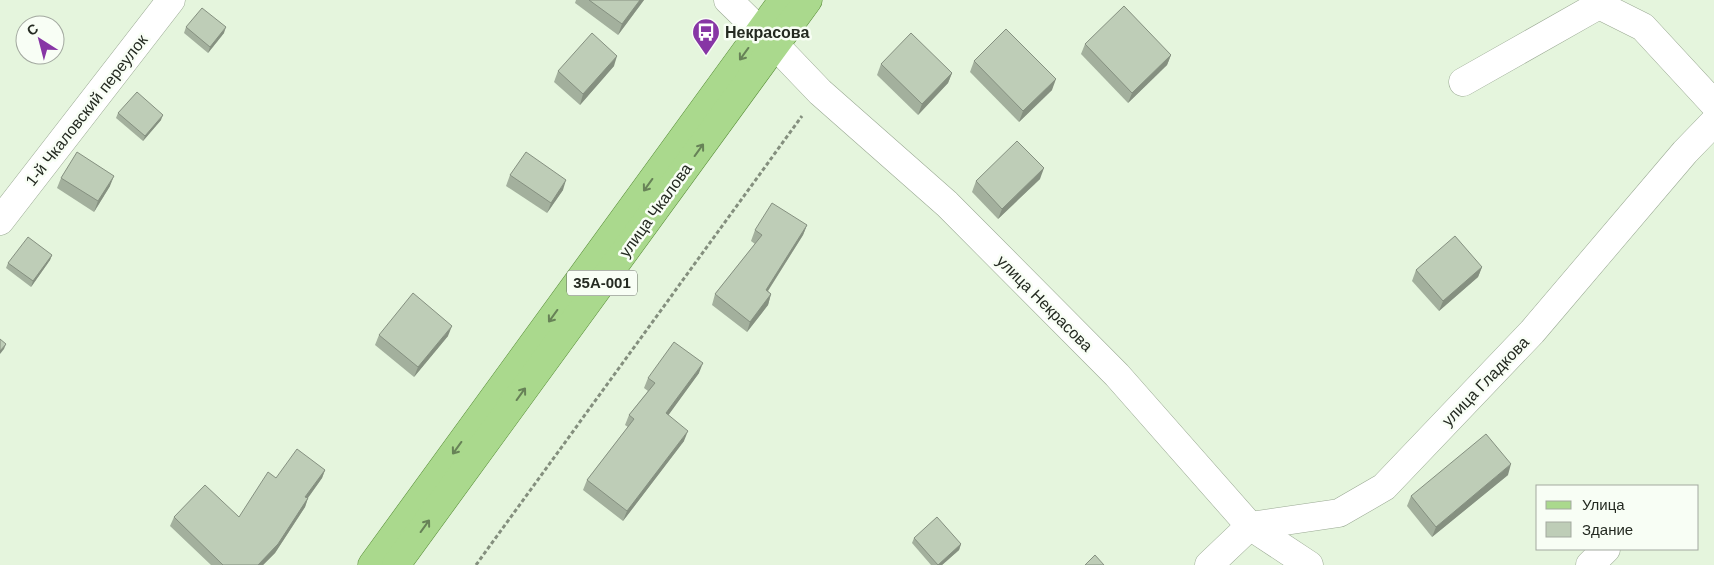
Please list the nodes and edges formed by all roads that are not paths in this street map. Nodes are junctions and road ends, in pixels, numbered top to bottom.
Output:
1 (172, 0) edge
2 (728, 0) edge
3 (783, 0) edge
4 (808, 0) edge
5 (768, 38) junction
6 (1463, 82) dead end
7 (1714, 104) edge
8 (1714, 122) edge
9 (0, 221) edge
10 (1250, 526) junction
11 (1605, 550) edge
12 (372, 565) edge
13 (396, 565) edge
14 (1209, 565) edge
15 (1309, 565) edge
16 (1590, 565) edge

1 - 9 street, 1-й Чкаловский переулок
2 - 5 street, улица Некрасова
3 - 5 main road, улица Чкалова / 35А-001
4 - 5 main road, улица Чкалова / 35А-001
5 - 10 street, улица Некрасова
5 -> 12 main road, улица Чкалова / 35А-001
13 -> 5 main road, улица Чкалова / 35А-001
6 - 7 street
8 - 10 street, улица Гладкова
10 - 14 street
10 - 15 street, улица Некрасова
11 - 16 street

